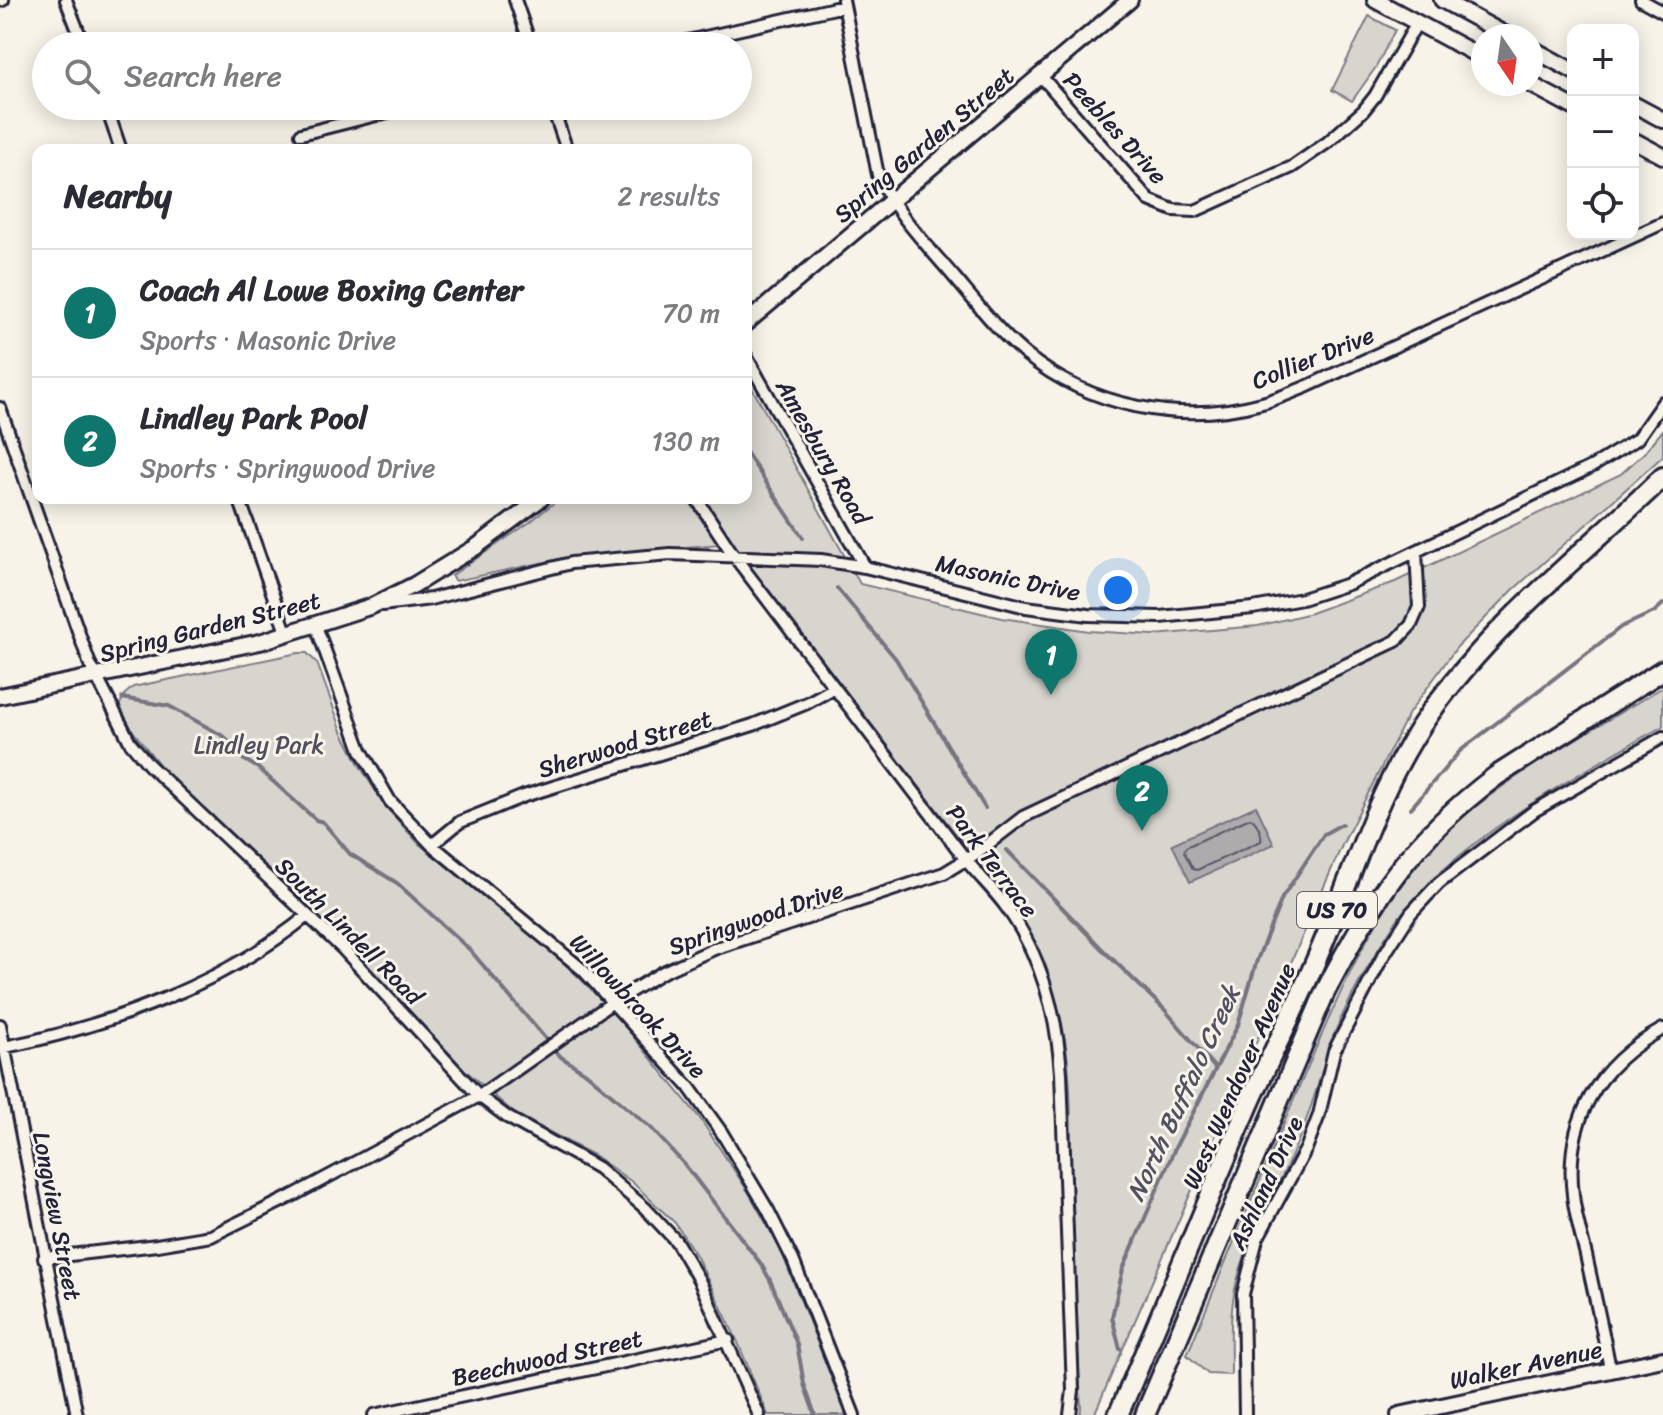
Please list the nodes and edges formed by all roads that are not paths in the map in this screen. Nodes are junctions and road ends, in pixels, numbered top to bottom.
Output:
1 (66, 0) edge
2 (515, 0) edge
3 (1130, 0) edge
4 (1375, 0) edge
5 (1442, 0) edge
6 (1641, 0) edge
7 (843, 3) edge
8 (1663, 12) edge
9 (1417, 23) junction
10 (1486, 24) edge
11 (79, 32) edge
12 (526, 32) edge
13 (723, 32) edge
14 (1471, 52) edge
15 (1543, 55) edge
16 (1567, 68) edge
17 (1041, 76) junction
18 (1543, 91) edge
19 (1567, 104) edge
20 (1639, 107) edge
21 (111, 120) edge
22 (356, 120) edge
23 (557, 120) edge
24 (1663, 120) edge
25 (301, 134) dead end
26 (1639, 143) edge
27 (119, 144) edge
28 (565, 144) edge
29 (1663, 156) edge
30 (890, 200) junction
31 (1663, 223) edge
32 (752, 318) edge
33 (752, 367) edge
34 (1663, 402) edge
35 (0, 408) edge
36 (1663, 477) edge
37 (1663, 494) edge
38 (32, 499) edge
39 (34, 504) edge
40 (241, 504) edge
41 (534, 504) edge
42 (700, 504) edge
43 (1621, 517) junction
44 (1416, 552) junction
45 (734, 556) junction
46 (865, 567) junction
47 (372, 606) junction
48 (316, 626) junction
49 (287, 635) junction
50 (1661, 671) edge
51 (98, 678) junction
52 (834, 688) junction
53 (0, 696) edge
54 (1663, 737) edge
55 (432, 845) junction
56 (966, 860) junction
57 (307, 916) junction
58 (613, 1002) junction
59 (0, 1025) edge
60 (1663, 1029) edge
61 (2, 1048) edge
62 (479, 1096) junction
63 (44, 1258) junction
64 (728, 1340) junction
65 (1663, 1359) edge
66 (1610, 1369) junction
67 (77, 1415) edge
68 (374, 1415) edge
69 (759, 1415) edge
70 (854, 1415) edge
71 (1070, 1415) edge
72 (1118, 1415) edge
73 (1145, 1415) edge
74 (1245, 1415) edge
75 (1399, 1415) edge

1 - 11 street
2 - 12 street
3 - 17 main road, Spring Garden Street
4 - 9 main road
5 - 10 main road
6 - 8 street
7 - 13 street
7 - 30 street, Collier Drive
9 - 14 main road
9 - 17 street, Peebles Drive
15 - 16 main road
17 - 30 main road, Spring Garden Street
18 - 19 main road
20 - 24 main road
21 - 27 street
22 - 25 street
23 - 28 street
26 - 29 main road
30 - 31 street, Collier Drive
30 - 32 main road, Spring Garden Street
33 - 46 street, Amesbury Road
34 - 44 street, Masonic Drive
35 - 38 street, South Lindell Road
36 - 43 highway, West Wendover Avenue / US 70
37 - 43 highway
39 - 51 street, South Lindell Road
40 - 49 street
41 - 47 main road, Spring Garden Street
42 - 45 street, Park Terrace
43 - 72 highway, West Wendover Avenue / US 70
44 - 46 street, Masonic Drive
44 - 56 street, Springwood Drive
45 - 46 street, Masonic Drive
45 - 47 street, Masonic Drive
45 - 52 street, Park Terrace
47 - 48 main road, Spring Garden Street
48 - 49 main road, Spring Garden Street
48 - 55 street, Willowbrook Drive
49 - 51 main road, Spring Garden Street
50 - 73 highway, West Wendover Avenue / US 70
51 - 53 main road, Spring Garden Street
51 - 57 street, South Lindell Road
52 - 55 street, Sherwood Street
52 - 56 street, Park Terrace
54 - 74 street, Ashland Drive
55 - 58 street, Willowbrook Drive
56 - 58 street, Springwood Drive
56 - 71 street, Park Terrace
57 - 61 street
57 - 62 street, South Lindell Road
58 - 62 street, Springwood Drive
58 - 70 street, Willowbrook Drive
59 - 61 street, Longview Street
60 - 66 street
61 - 63 street, Longview Street
62 - 63 street, Springwood Drive
62 - 64 street, South Lindell Road
63 - 67 street, Longview Street
64 - 68 street, Beechwood Street
64 - 69 street, South Lindell Road
65 - 66 main road, Walker Avenue
66 - 75 main road, Walker Avenue

